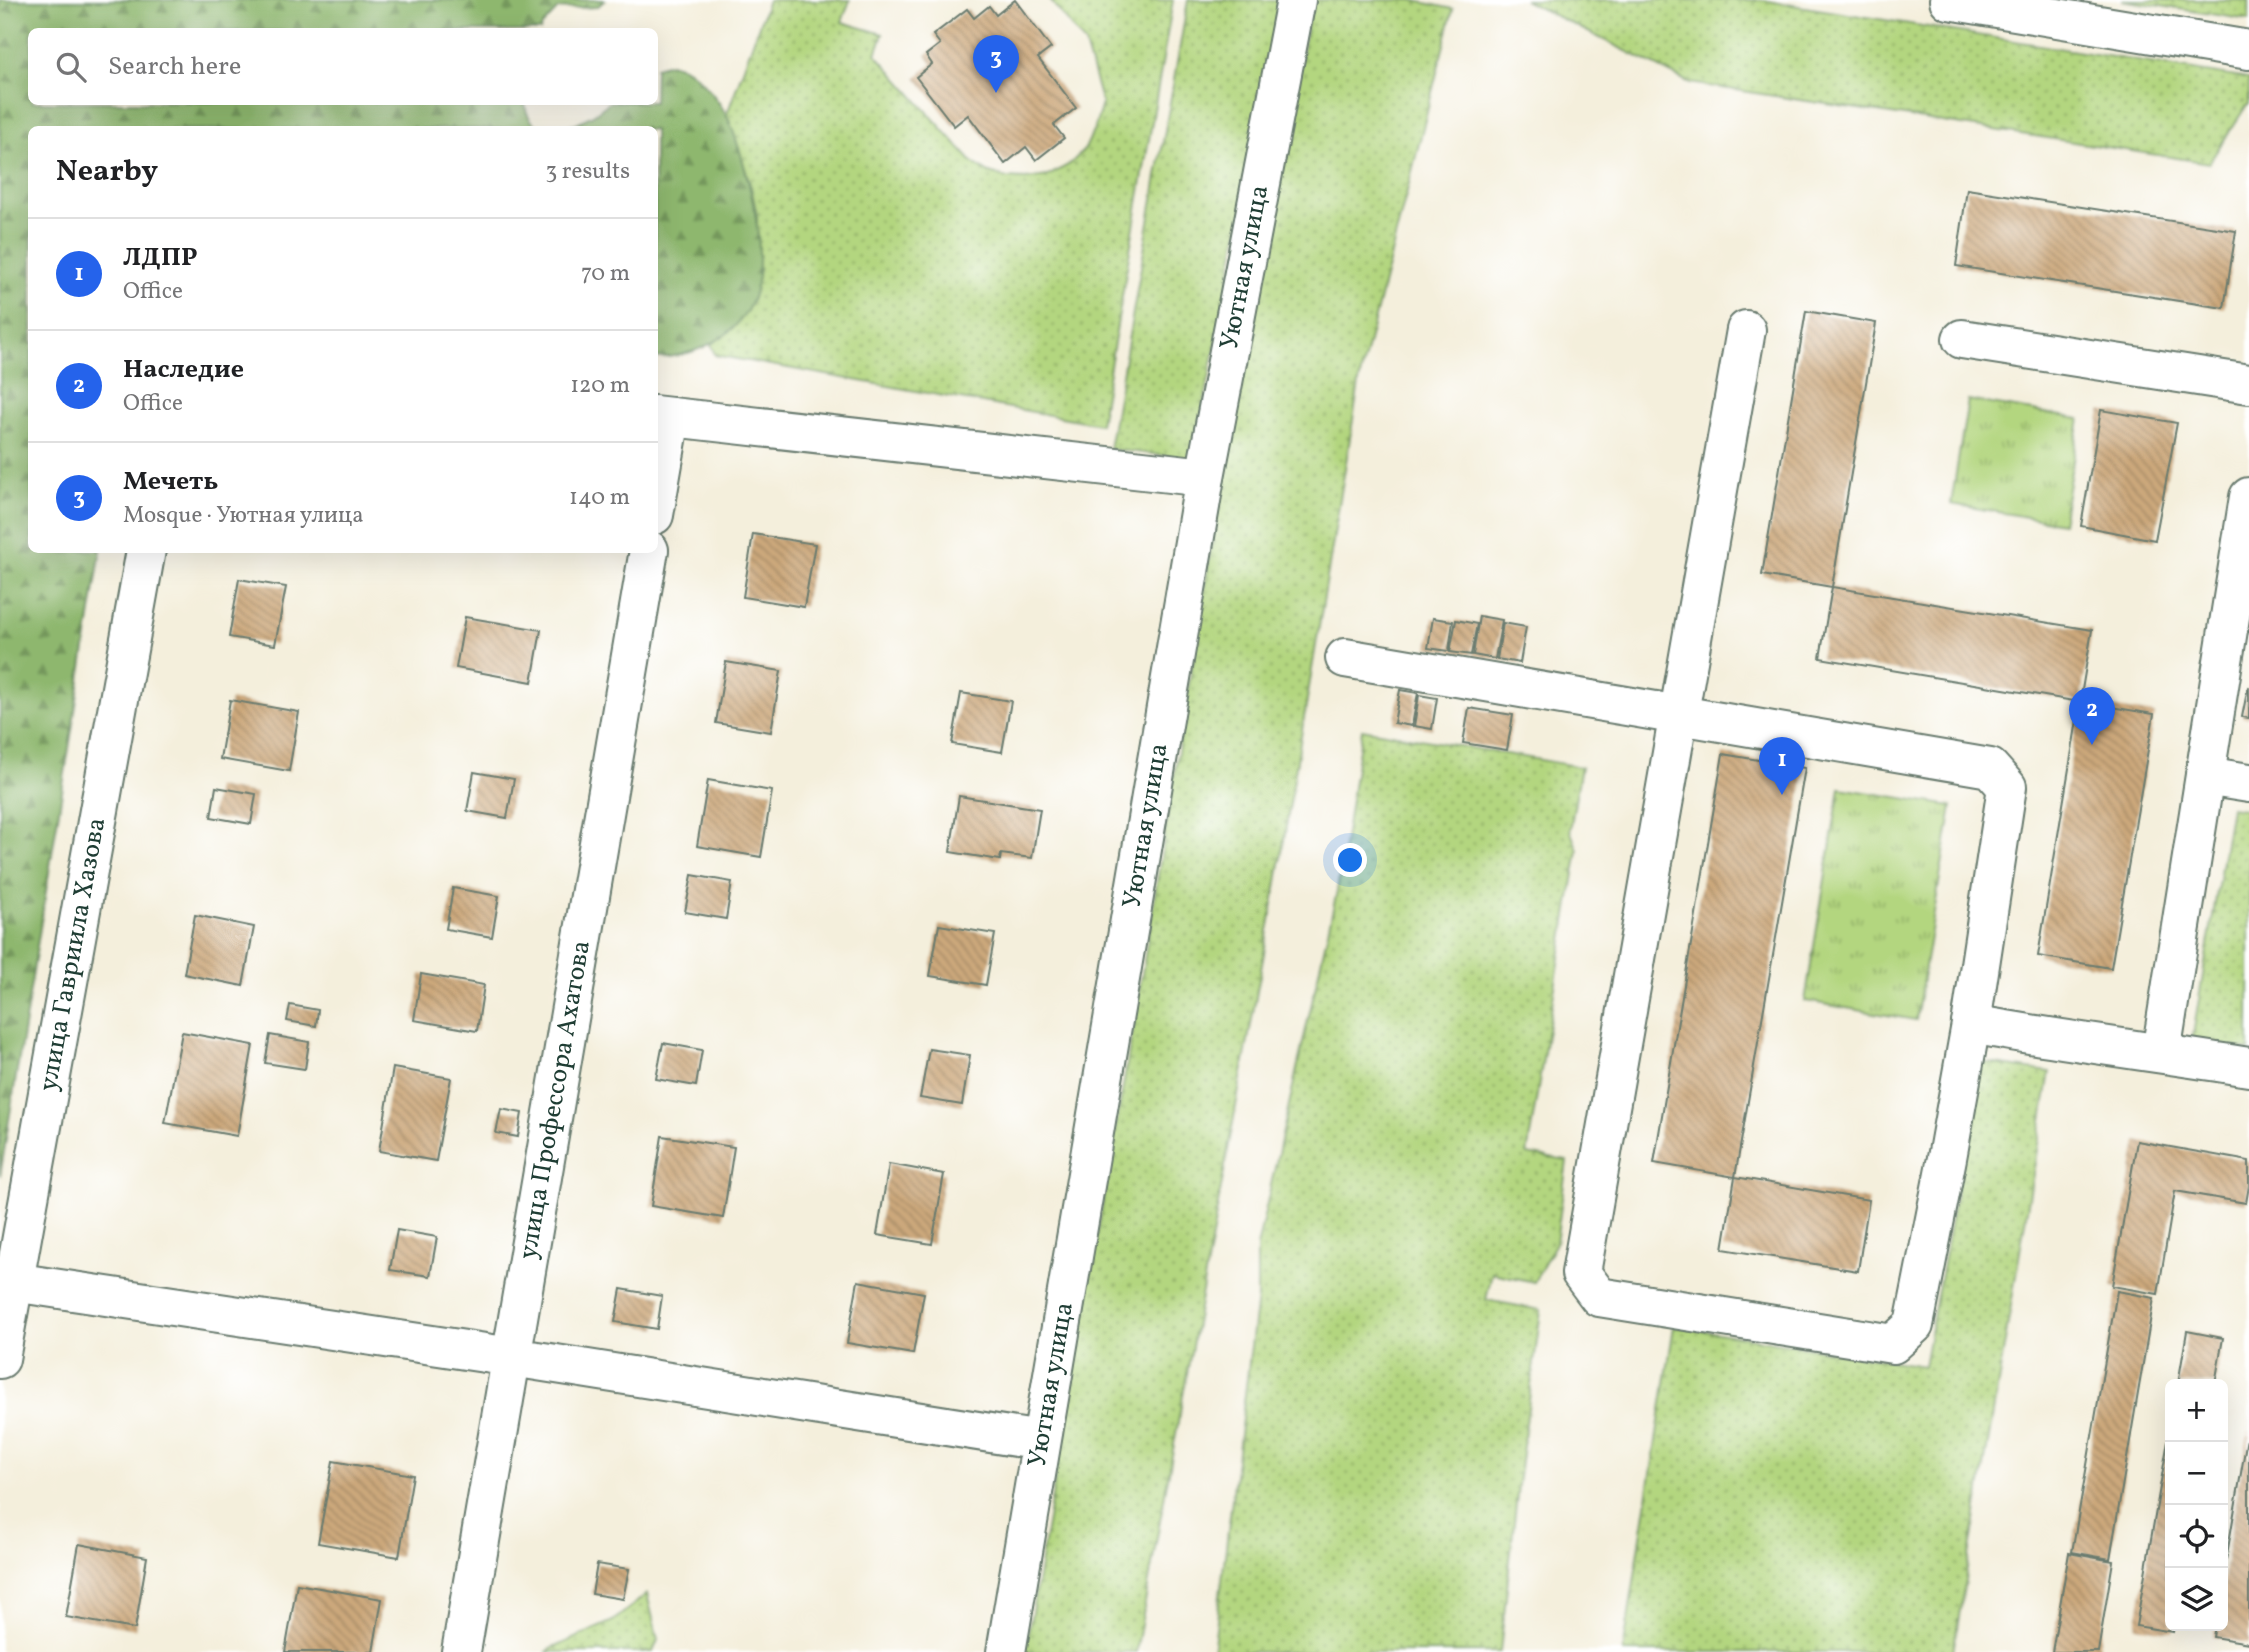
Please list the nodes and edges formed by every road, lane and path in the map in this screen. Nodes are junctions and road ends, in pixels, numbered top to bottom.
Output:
1 (1296, 0) edge
2 (1949, 0) edge
3 (2249, 50) edge
4 (1746, 330) dead end
5 (1962, 339) dead end
6 (2249, 384) edge
7 (663, 416) edge
8 (658, 471) edge
9 (1205, 477) junction
10 (2249, 497) edge
11 (145, 553) edge
12 (648, 553) edge
13 (1345, 658) dead end
14 (1678, 714) junction
15 (2205, 776) junction
16 (2249, 783) edge
17 (1971, 1024) junction
18 (2161, 1053) junction
19 (2249, 1068) edge
20 (13, 1282) junction
21 (512, 1357) junction
22 (0, 1359) edge
23 (1041, 1441) junction
24 (461, 1652) edge
25 (1006, 1652) edge

1 - 9 street, Уютная улица
2 - 3 street
4 - 14 street
5 - 6 street
7 - 8 street
7 - 9 street
9 - 23 street, Уютная улица
10 - 15 street
11 - 20 street, улица Гавриила Хазова
12 - 21 street, улица Профессора Ахатова
13 - 14 street
14 - 17 street
14 - 17 street
15 - 16 street
15 - 18 street
17 - 18 street
18 - 19 street
20 - 21 street
20 - 22 street, улица Гавриила Хазова
21 - 23 street
21 - 24 street, улица Профессора Ахатова
23 - 25 street, Уютная улица

